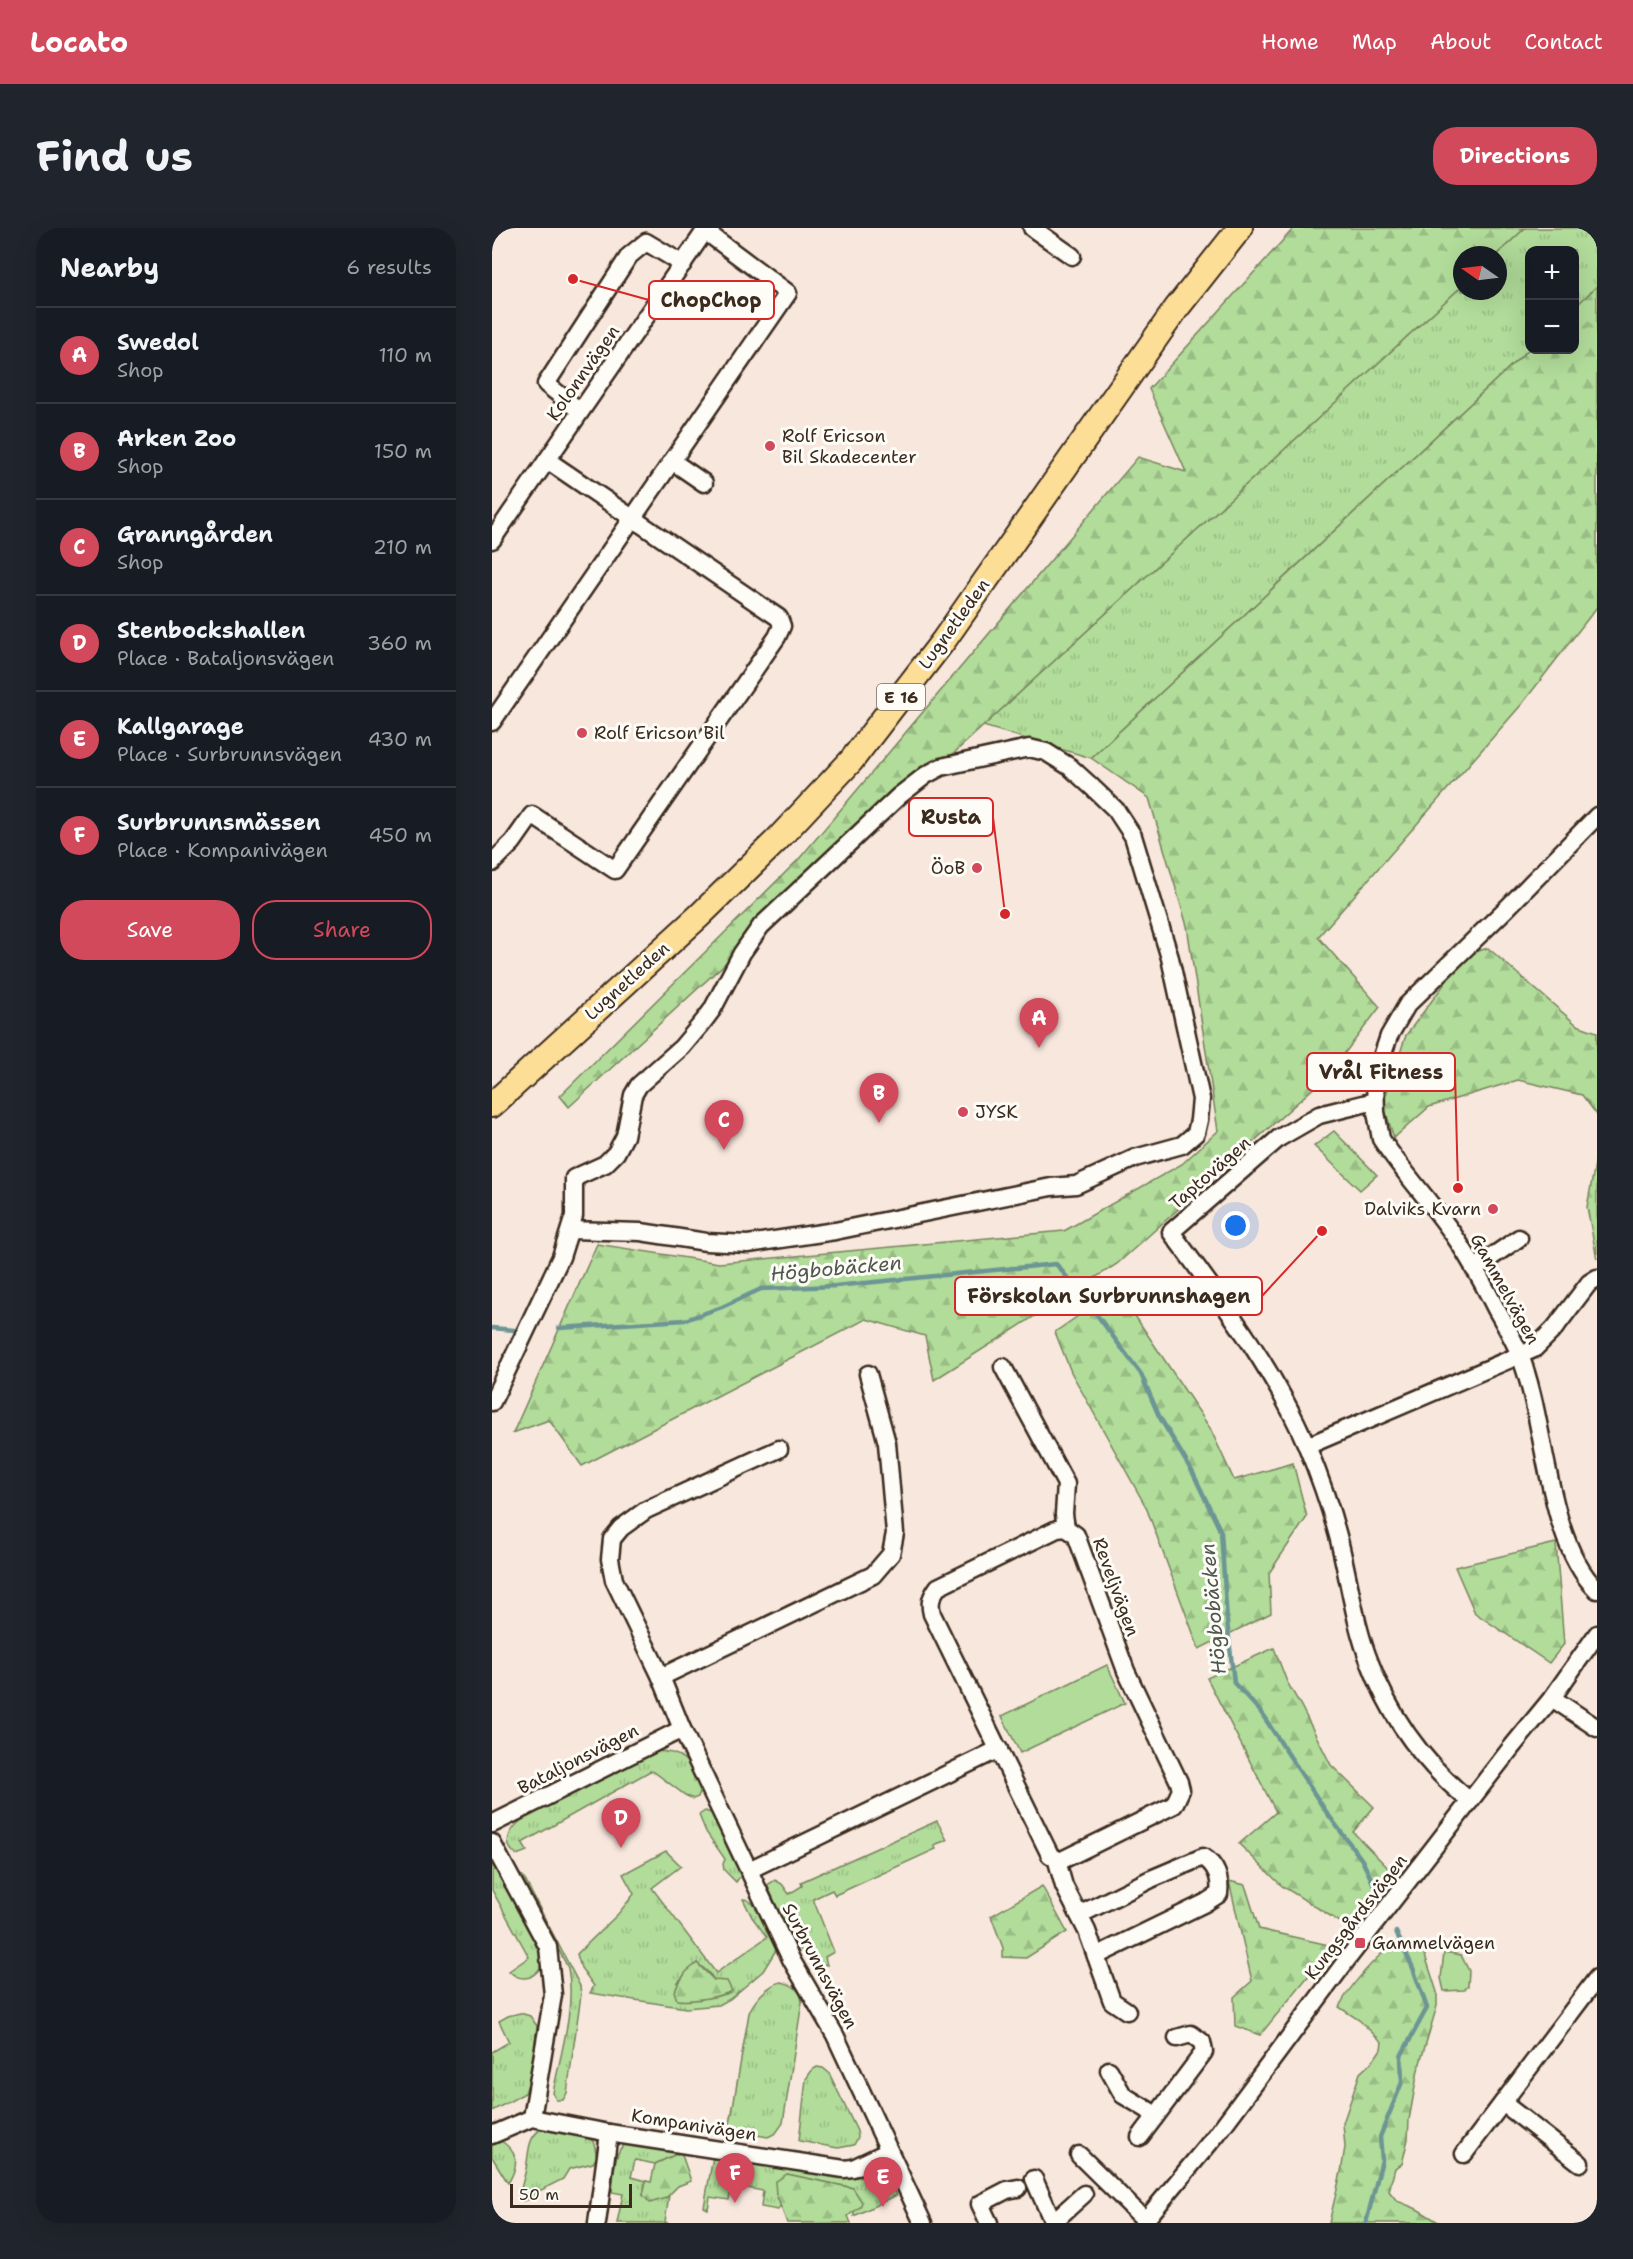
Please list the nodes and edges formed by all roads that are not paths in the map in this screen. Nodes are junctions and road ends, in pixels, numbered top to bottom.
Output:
1 (1032, 228) edge
2 (1240, 228) edge
3 (706, 229) edge
4 (1072, 256) dead end
5 (683, 264) junction
6 (580, 411) junction
7 (547, 460) junction
8 (672, 461) junction
9 (704, 483) dead end
10 (634, 517) junction
11 (492, 540) edge
12 (492, 722) edge
13 (1597, 816) edge
14 (492, 863) edge
15 (1375, 1101) junction
16 (492, 1105) edge
17 (570, 1230) junction
18 (1519, 1238) dead end
19 (1474, 1269) junction
20 (1597, 1278) edge
21 (1520, 1355) junction
22 (1003, 1367) dead end
23 (867, 1374) dead end
24 (492, 1402) edge
25 (1307, 1446) junction
26 (779, 1449) dead end
27 (1066, 1528) junction
28 (1597, 1590) edge
29 (1597, 1634) edge
30 (661, 1677) junction
31 (1552, 1698) junction
32 (682, 1728) junction
33 (1597, 1728) edge
34 (999, 1749) junction
35 (1470, 1801) junction
36 (492, 1824) edge
37 (492, 1843) edge
38 (1057, 1861) junction
39 (749, 1870) junction
40 (1079, 1915) junction
41 (1096, 1956) junction
42 (1597, 1978) edge
43 (1128, 2011) dead end
44 (1178, 2038) dead end
45 (1109, 2070) dead end
46 (1503, 2103) junction
47 (1155, 2117) junction
48 (532, 2118) junction
49 (609, 2133) junction
50 (492, 2135) edge
51 (1140, 2137) dead end
52 (890, 2151) junction
53 (1464, 2154) dead end
54 (1079, 2155) dead end
55 (1580, 2163) dead end
56 (1034, 2179) dead end
57 (1018, 2188) dead end
58 (1084, 2194) dead end
59 (1144, 2222) edge
60 (597, 2223) edge
61 (923, 2223) edge
62 (989, 2223) edge
63 (1053, 2223) edge

1 - 4 street
2 - 16 highway, Lugnetleden / E 16
3 - 5 street, Kolonnvägen
3 - 8 street
5 - 6 street, Kolonnvägen
5 - 6 street
6 - 7 street, Kolonnvägen
7 - 10 street
7 - 11 street, Kolonnvägen
8 - 9 street
8 - 10 street
10 - 12 street
10 - 14 street
13 - 15 street, Gammelvägen
15 - 19 street, Gammelvägen
15 - 25 street, Taptovägen
17 - 17 street
17 - 24 street
18 - 19 street
19 - 21 street, Gammelvägen
20 - 21 street
21 - 25 street
21 - 28 street, Gammelvägen
22 - 27 street
23 - 30 street
25 - 35 street, Taptovägen
26 - 30 street, Surbrunnsvägen
27 - 34 street, Reveljvägen
27 - 38 street, Reveljvägen
29 - 31 street, Kungsgårdsvägen
30 - 32 street, Surbrunnsvägen
31 - 33 street
31 - 35 street, Kungsgårdsvägen
32 - 36 street, Bataljonsvägen
32 - 39 street, Surbrunnsvägen
34 - 38 street, Reveljvägen
34 - 39 street
35 - 59 street, Kungsgårdsvägen
37 - 48 street
38 - 40 street, Reveljvägen
39 - 52 street, Surbrunnsvägen
40 - 41 street, Reveljvägen
40 - 41 street
41 - 43 street, Reveljvägen
42 - 46 street
44 - 47 street
45 - 47 street
46 - 53 street
46 - 55 street
47 - 51 street
48 - 49 street, Kompanivägen
48 - 50 street
49 - 52 street, Kompanivägen
49 - 60 street
52 - 61 street, Surbrunnsvägen
54 - 59 street
56 - 63 street
57 - 62 street
58 - 63 street

